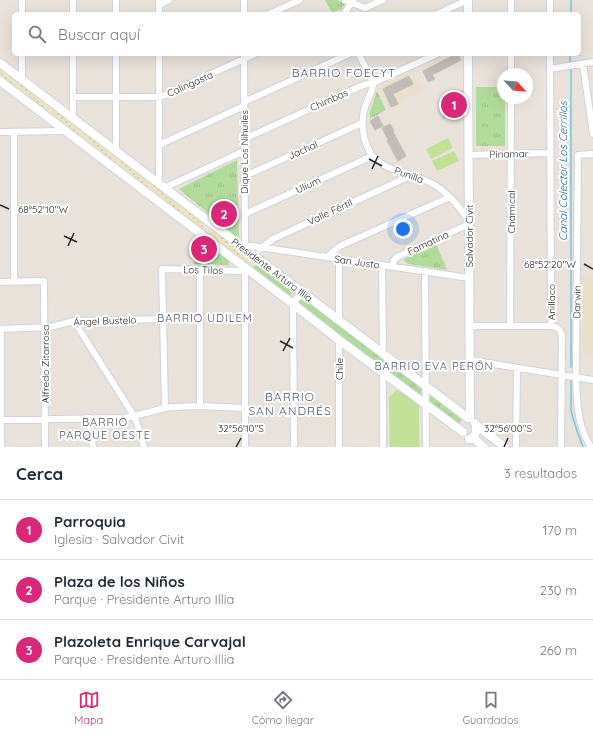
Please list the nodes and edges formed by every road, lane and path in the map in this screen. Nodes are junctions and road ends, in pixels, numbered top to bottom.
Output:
1 (22, 0) edge
2 (73, 0) edge
3 (116, 0) edge
4 (169, 0) edge
5 (244, 0) edge
6 (300, 0) edge
7 (383, 0) edge
8 (468, 0) edge
9 (511, 0) edge
10 (550, 0) edge
11 (350, 1) edge
12 (159, 2) edge
13 (22, 12) edge
14 (73, 12) edge
15 (116, 12) edge
16 (243, 12) edge
17 (273, 12) edge
18 (345, 12) edge
19 (441, 12) edge
20 (468, 12) edge
21 (511, 12) edge
22 (550, 12) edge
23 (22, 56) edge
24 (73, 56) edge
25 (116, 56) edge
26 (159, 56) edge
27 (345, 56) edge
28 (360, 56) edge
29 (433, 56) edge
30 (468, 56) edge
31 (511, 56) edge
32 (550, 56) edge
33 (244, 57) edge
34 (593, 62) edge
35 (0, 63) edge
36 (583, 64) junction
37 (511, 68) edge
38 (550, 69) junction
39 (22, 80) junction
40 (0, 82) edge
41 (373, 83) junction
42 (73, 97) junction
43 (116, 97) junction
44 (159, 97) junction
45 (244, 104) junction
46 (511, 104) edge
47 (591, 111) edge
48 (73, 118) junction
49 (362, 123) junction
50 (65, 131) junction
51 (0, 132) edge
52 (14, 132) junction
53 (593, 134) edge
54 (244, 139) junction
55 (159, 145) junction
56 (116, 151) junction
57 (244, 151) junction
58 (550, 153) junction
59 (511, 154) junction
60 (593, 154) edge
61 (468, 155) junction
62 (372, 156) junction
63 (412, 175) junction
64 (244, 176) junction
65 (161, 186) junction
66 (450, 197) junction
67 (245, 214) junction
68 (469, 223) junction
69 (211, 224) junction
70 (203, 235) junction
71 (245, 247) junction
72 (261, 248) junction
73 (254, 256) junction
74 (327, 257) junction
75 (339, 259) junction
76 (382, 265) junction
77 (394, 267) junction
78 (244, 269) junction
79 (200, 270) junction
80 (425, 271) junction
81 (469, 278) junction
82 (14, 281) junction
83 (0, 282) edge
84 (301, 292) junction
85 (293, 304) junction
86 (163, 319) junction
87 (74, 320) junction
88 (339, 321) junction
89 (510, 325) junction
90 (469, 326) junction
91 (551, 326) junction
92 (45, 328) junction
93 (1, 329) edge
94 (339, 340) junction
95 (383, 354) junction
96 (469, 360) junction
97 (517, 368) junction
98 (383, 372) junction
99 (1, 375) edge
100 (562, 375) junction
101 (576, 378) junction
102 (593, 380) edge
103 (426, 386) junction
104 (426, 403) junction
105 (200, 406) junction
106 (165, 408) junction
107 (244, 408) junction
108 (134, 416) junction
109 (89, 418) junction
110 (469, 418) junction
111 (1, 420) edge
112 (45, 420) junction
113 (476, 425) junction
114 (464, 432) junction
115 (470, 441) edge
116 (1, 447) edge
117 (45, 447) edge
118 (93, 447) edge
119 (144, 447) edge
120 (245, 447) edge
121 (294, 447) edge
122 (339, 447) edge
123 (383, 447) edge
124 (426, 447) edge
125 (484, 447) edge
126 (505, 447) edge
127 (516, 447) edge
128 (561, 447) edge
129 (591, 447) edge

1 - 13 street
2 - 14 street
3 - 15 street
4 - 12 street
5 - 16 street
6 - 17 street
7 - 11 street
8 - 19 street
8 - 20 street
9 - 21 street
10 - 22 street
11 - 18 street
23 - 39 street
24 - 42 street
25 - 43 street
26 - 44 street
27 - 45 street
28 - 41 street
29 - 41 street, Chimbas
30 - 61 street, Salvador Civit
31 - 37 street
32 - 38 street, Anillaco
33 - 44 street, Calingasta
33 - 45 street, Dique Los Nihuiles
34 - 36 street
35 - 39 street, Presidente Arturo Illia
36 - 38 street
36 - 47 street
38 - 58 street, Anillaco
39 - 48 street, Presidente Arturo Illia
40 - 50 street, Presidente Arturo Illia
41 - 49 street
41 - 54 street, Chimbas
42 - 43 street, Calingasta
42 - 48 street
43 - 44 street, Calingasta
43 - 56 street
44 - 55 street
45 - 54 street, Dique Los Nihuiles
45 - 55 street
46 - 59 street, Chamical
47 - 53 street
48 - 56 street, Presidente Arturo Illia
49 - 62 street
49 - 64 street, Jachal
50 - 52 street
50 - 70 street, Presidente Arturo Illia
51 - 52 street
52 - 82 street
54 - 57 street, Dique Los Nihuiles
55 - 65 street
56 - 65 street, Presidente Arturo Illia
57 - 64 street, Dique Los Nihuiles
57 - 65 street
58 - 59 street, Pinamar
58 - 91 street, Anillaco
59 - 61 street, Pinamar
59 - 89 street, Chamical
60 - 101 street, Darwin
61 - 68 street, Salvador Civit
62 - 63 street, Punilla
62 - 67 street, Ulium
63 - 66 street, Punilla
63 - 72 street, Valle Fértil
64 - 67 street, Dique Los Nihuiles
65 - 69 street, Presidente Arturo Illia
66 - 68 street, Punilla
66 - 74 street
67 - 71 street, Dique Los Nihuiles
68 - 77 street, Famatina
68 - 81 street, Salvador Civit
69 - 70 street
69 - 71 street, Presidente Arturo Illia
70 - 78 street, Presidente Arturo Illia
71 - 72 street, San Justo
71 - 73 street, Presidente Arturo Illia
72 - 73 street, Valle Fértil
72 - 74 street, San Justo
73 - 84 street, Presidente Arturo Illia
74 - 75 street, San Justo
75 - 76 street, San Justo
75 - 88 street
76 - 77 street, San Justo
76 - 95 street
77 - 80 street, San Justo
78 - 79 street, Los Tilos
78 - 85 street, Presidente Arturo Illia
78 - 107 street
79 - 86 street, Los Tilos
79 - 105 street
80 - 81 street, San Justo
80 - 103 street
81 - 90 street, Salvador Civit
82 - 83 street
82 - 92 street, Alfredo Zitarrosa
84 - 85 street
84 - 88 street, Presidente Arturo Illia
85 - 94 street, Presidente Arturo Illia
85 - 121 street
86 - 87 street, Ángel Bustelo
86 - 106 street
87 - 92 street, Ángel Bustelo
87 - 108 street
88 - 95 street, Presidente Arturo Illia
89 - 90 street
89 - 91 street
90 - 96 street, Salvador Civit
91 - 100 street, Anillaco
92 - 93 street, Ángel Bustelo
92 - 112 street, Alfredo Zitarrosa
93 - 99 street
94 - 98 street, Presidente Arturo Illia
94 - 122 street, Chile
95 - 103 street, Presidente Arturo Illia
96 - 97 street
96 - 110 street, Salvador Civit
97 - 100 street
97 - 127 street
98 - 104 street, Presidente Arturo Illia
98 - 123 street
99 - 111 street
100 - 101 street
100 - 128 street, Anillaco
101 - 102 street
101 - 129 street, Darwin
103 - 104 street
103 - 110 street, Presidente Arturo Illia
104 - 114 street, Presidente Arturo Illia
104 - 124 street
105 - 106 street
105 - 107 street
106 - 108 street
107 - 120 street
108 - 109 street
108 - 119 street
109 - 112 street
109 - 118 street
110 - 113 street, Presidente Arturo Illia
110 - 114 street, Salvador Civit
111 - 112 street
111 - 116 street
112 - 117 street, Alfredo Zitarrosa
113 - 115 street
113 - 126 street
114 - 115 street, Presidente Arturo Illia
115 - 125 street

